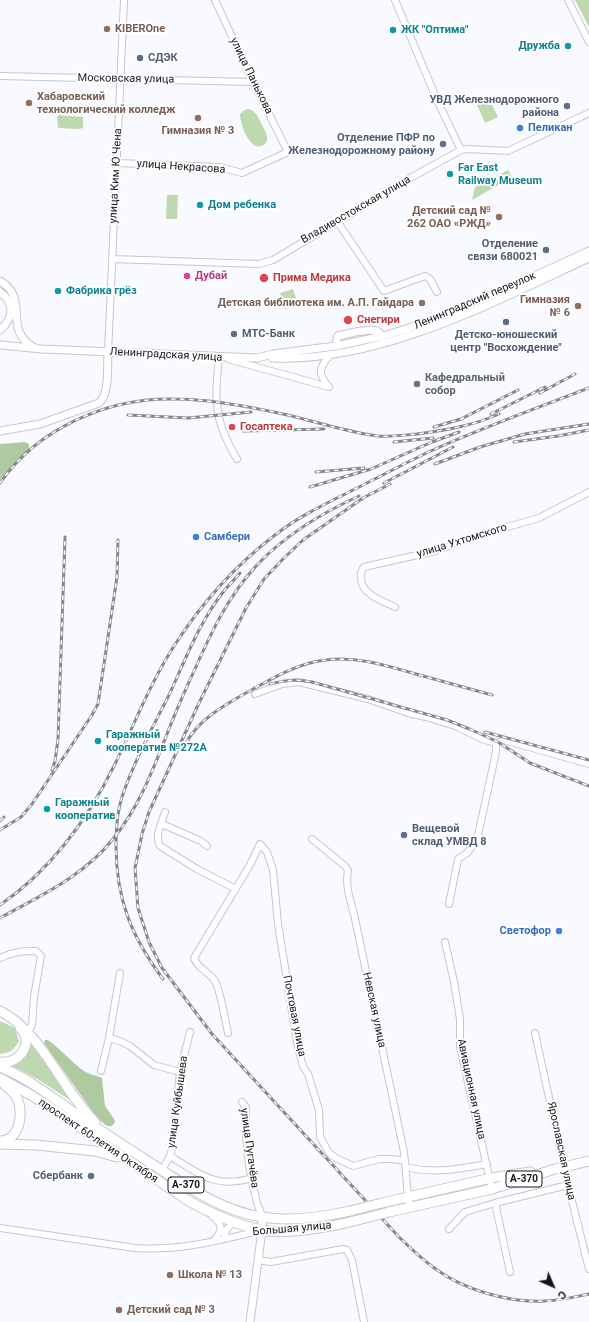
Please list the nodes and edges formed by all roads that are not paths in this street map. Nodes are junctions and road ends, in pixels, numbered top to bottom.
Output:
1 (124, 0) edge
2 (215, 0) edge
3 (396, 0) edge
4 (568, 0) edge
5 (589, 42) edge
6 (0, 76) edge
7 (121, 79) junction
8 (253, 82) junction
9 (589, 113) edge
10 (461, 150) junction
11 (288, 152) joint
12 (117, 163) junction
13 (337, 221) junction
14 (589, 251) edge
15 (589, 258) edge
16 (113, 259) junction
17 (0, 281) edge
18 (0, 292) edge
19 (437, 292) dead end
20 (13, 316) junction
21 (0, 330) edge
22 (0, 345) edge
23 (39, 349) junction
24 (108, 352) junction
25 (330, 355) junction
26 (221, 357) junction
27 (260, 358) junction
28 (275, 372) junction
29 (0, 431) edge
30 (237, 459) dead end
31 (589, 492) edge
32 (395, 607) dead end
33 (255, 694) dead end
34 (496, 743) junction
35 (589, 764) edge
36 (165, 812) dead end
37 (162, 824) junction
38 (312, 839) dead end
39 (207, 846) dead end
40 (236, 889) junction
41 (448, 904) dead end
42 (444, 942) dead end
43 (0, 958) edge
44 (120, 973) dead end
45 (0, 1011) edge
46 (0, 1016) edge
47 (28, 1031) junction
48 (190, 1032) dead end
49 (228, 1033) dead end
50 (535, 1033) dead end
51 (109, 1038) junction
52 (0, 1062) edge
53 (0, 1067) edge
54 (101, 1071) dead end
55 (180, 1072) junction
56 (0, 1079) edge
57 (242, 1102) dead end
58 (0, 1141) edge
59 (115, 1141) junction
60 (0, 1144) edge
61 (170, 1156) junction
62 (589, 1161) edge
63 (129, 1162) junction
64 (406, 1164) junction
65 (487, 1164) junction
66 (560, 1168) junction
67 (162, 1170) junction
68 (252, 1178) junction
69 (491, 1178) junction
70 (568, 1185) junction
71 (492, 1189) junction
72 (408, 1197) junction
73 (495, 1203) junction
74 (410, 1207) junction
75 (206, 1211) junction
76 (262, 1217) junction
77 (235, 1222) junction
78 (0, 1228) edge
79 (449, 1229) dead end
80 (262, 1230) junction
81 (226, 1238) junction
82 (212, 1242) junction
83 (258, 1260) junction
84 (589, 1269) edge
85 (510, 1272) dead end
86 (250, 1322) edge
87 (364, 1322) edge

1 - 7 street, улица Ким Ю Чена
2 - 8 street, улица Панькова
3 - 10 street
4 - 5 street
6 - 7 street, Московская улица
7 - 8 street, Московская улица
7 - 12 street, улица Ким Ю Чена
8 - 11 street, улица Панькова
9 - 10 street, Владивостокская улица
10 - 13 street, Владивостокская улица
11 - 12 street, улица Некрасова
12 - 16 street, улица Ким Ю Чена
13 - 16 street, Владивостокская улица
13 - 19 street
14 - 27 main road, Ленинградский переулок
15 - 25 main road, Ленинградский переулок
16 - 24 street, улица Ким Ю Чена
17 - 20 main road
18 - 20 main road
20 - 21 main road
20 - 23 main road
22 - 23 main road, Ленинградская улица
23 - 24 main road, Ленинградская улица
24 - 26 main road, Ленинградская улица
24 - 29 main road
25 - 27 main road, Ленинградский переулок
25 - 28 street, Ленинградская улица
26 - 27 main road, Ленинградский переулок
26 - 28 street, Ленинградская улица
26 - 30 street
27 - 28 street
31 - 32 street, улица Ухтомского
33 - 34 street
34 - 35 street
34 - 41 street
36 - 37 street
37 - 39 street
37 - 40 street
38 - 64 street, Невская улица
40 - 49 street
40 - 64 street, Почтовая улица
42 - 65 street, Авиационная улица
43 - 47 street
44 - 51 street
45 - 47 highway
46 - 52 highway
47 - 59 highway
48 - 55 street, улица Куйбышева
50 - 66 street, Ярославская улица
51 - 54 street
51 - 55 street
53 - 59 highway, проспект 60-летия Октября / А-370
55 - 61 street, улица Куйбышева
56 - 58 highway
56 - 63 highway, проспект 60-летия Октября / А-370
57 - 68 street, улица Пугачёва
59 - 67 highway, проспект 60-летия Октября / А-370
60 - 63 highway
61 - 67 street, улица Куйбышева
61 - 68 street
62 - 66 highway, Большая улица / А-370
63 - 75 highway, проспект 60-летия Октября / А-370
64 - 65 street, Почтовая улица
64 - 72 street, Невская улица
65 - 69 street, Авиационная улица
66 - 69 highway, Большая улица / А-370
66 - 70 street, Ярославская улица
66 - 71 highway, Большая улица / А-370
67 - 76 highway, проспект 60-летия Октября / А-370
68 - 76 street, улица Пугачёва
69 - 71 street, Авиационная улица
69 - 72 highway, Большая улица / А-370
70 - 73 street
70 - 84 street, Ярославская улица
71 - 74 highway, Большая улица / А-370
72 - 74 street, Невская улица
72 - 76 highway, Большая улица / А-370, bridge
73 - 79 street
73 - 85 street
74 - 80 highway, Большая улица / А-370, bridge
75 - 77 highway, проспект 60-летия Октября / А-370
75 - 82 street
76 - 80 main road
77 - 80 highway, проспект 60-летия Октября / А-370
77 - 81 street
78 - 82 street, Большая улица
80 - 81 street, Большая улица
80 - 83 main road
81 - 82 street, Большая улица
83 - 86 main road
83 - 87 street

